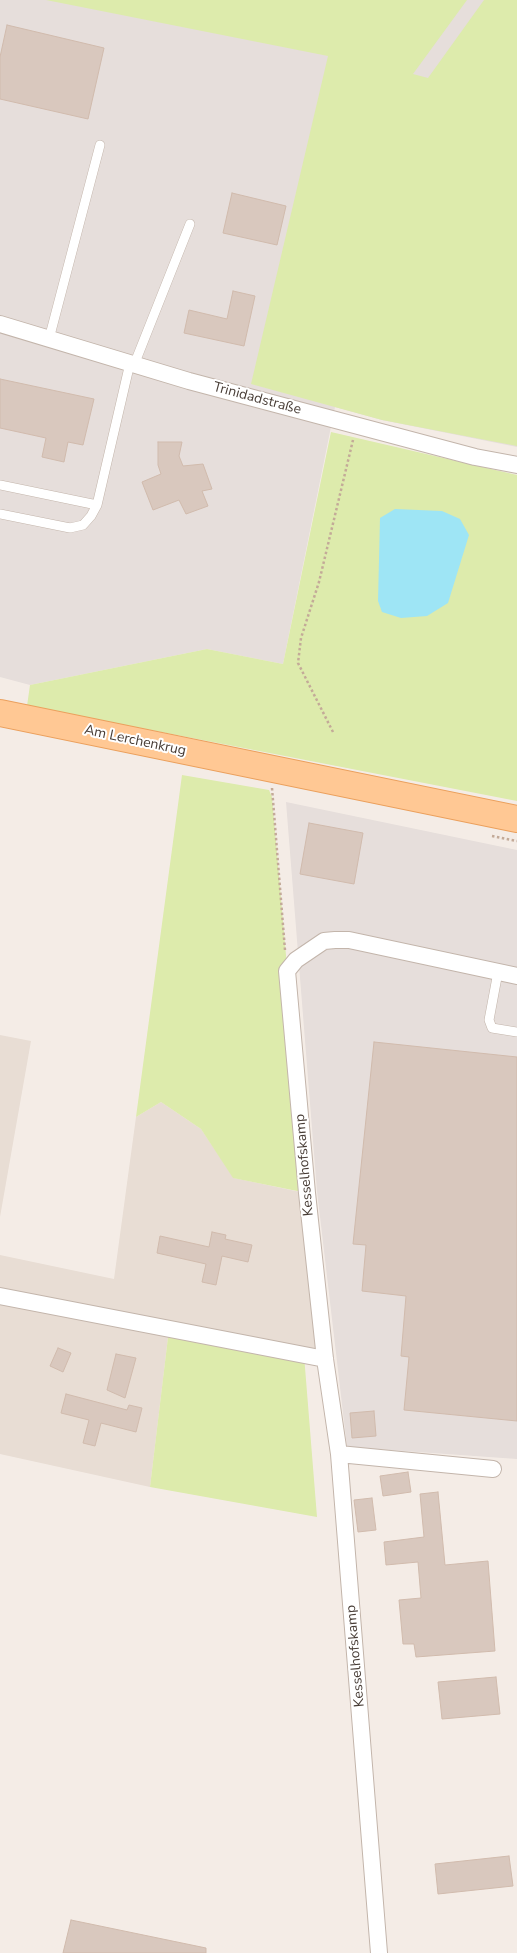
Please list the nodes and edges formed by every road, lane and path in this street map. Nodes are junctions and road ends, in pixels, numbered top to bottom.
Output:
1 (100, 145) dead end
2 (190, 224) dead end
3 (0, 324) edge
4 (49, 338) junction
5 (132, 364) junction
6 (357, 426) junction
7 (517, 465) edge
8 (0, 485) edge
9 (97, 505) junction
10 (0, 514) edge
11 (0, 713) edge
12 (333, 732) dead end
13 (271, 768) junction
14 (517, 819) edge
15 (292, 966) junction
16 (498, 972) junction
17 (517, 976) edge
18 (517, 1032) edge
19 (0, 1296) edge
20 (326, 1359) junction
21 (339, 1454) junction
22 (494, 1468) dead end
23 (379, 1953) edge

1 - 4 lane
2 - 5 lane
3 - 4 street, Trinidadstraße
4 - 5 street, Trinidadstraße
5 - 6 street, Trinidadstraße
5 - 9 lane
6 - 7 street, Trinidadstraße
6 - 12 path
8 - 9 lane
9 - 10 lane
11 - 13 main road, Am Lerchenkrug
13 - 14 main road, Am Lerchenkrug
13 - 15 path
15 - 16 street
15 - 20 street, Kesselhofskamp
16 - 17 street
16 - 18 lane
19 - 20 street
20 - 21 street, Kesselhofskamp
21 - 22 street
21 - 23 street, Kesselhofskamp

